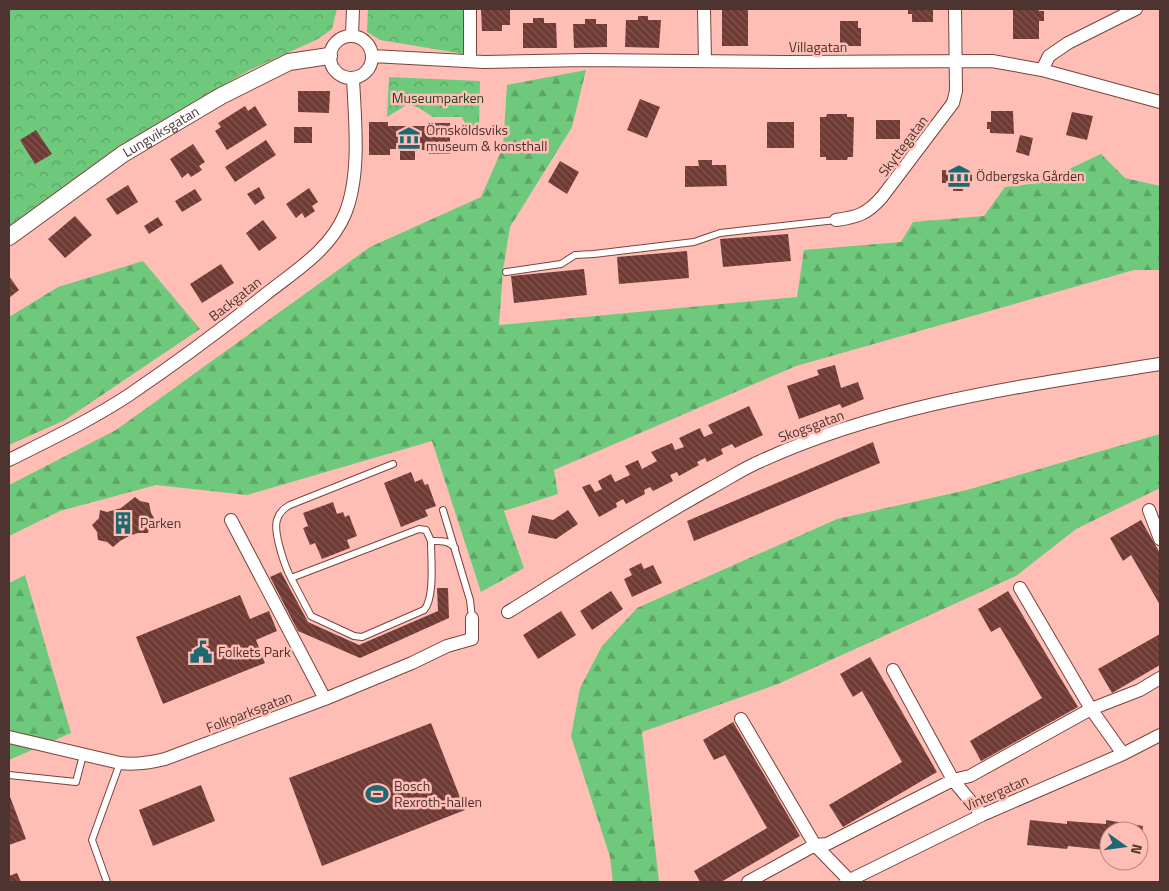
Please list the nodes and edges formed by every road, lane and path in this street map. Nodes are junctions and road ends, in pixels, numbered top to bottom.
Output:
1 (353, 9) edge
2 (470, 9) edge
3 (704, 9) edge
4 (955, 9) edge
5 (1136, 9) edge
6 (352, 36) junction
7 (329, 56) junction
8 (372, 56) junction
9 (470, 61) junction
10 (705, 61) junction
11 (955, 61) junction
12 (1042, 70) junction
13 (353, 79) junction
14 (1160, 102) edge
15 (836, 220) joint
16 (9, 238) edge
17 (506, 272) dead end
18 (1160, 364) edge
19 (9, 460) edge
20 (393, 464) dead end
21 (443, 510) dead end
22 (1149, 510) dead end
23 (231, 520) dead end
24 (1160, 539) edge
25 (431, 541) junction
26 (455, 548) junction
27 (291, 578) junction
28 (1020, 588) dead end
29 (508, 612) dead end
30 (472, 618) joint
31 (893, 670) dead end
32 (1160, 678) edge
33 (325, 699) junction
34 (1091, 709) junction
35 (741, 719) dead end
36 (1160, 735) edge
37 (9, 737) edge
38 (1123, 754) junction
39 (83, 755) junction
40 (120, 764) junction
41 (9, 775) edge
42 (953, 780) junction
43 (982, 815) junction
44 (815, 846) junction
45 (848, 881) edge
46 (107, 882) edge
47 (748, 882) edge

1 - 6 street
2 - 9 street
3 - 10 street
4 - 11 street, Skyttegatan
5 - 12 street
6 - 7 street
6 - 8 street
7 - 13 street
7 - 16 street, Lungviksgatan
8 - 9 street, Villagatan
8 - 13 street
9 - 10 street, Villagatan
10 - 11 street, Villagatan
11 - 12 street, Villagatan
11 - 15 street, Skyttegatan
12 - 14 street, Villagatan
13 - 19 street, Backgatan
15 - 17 lane
18 - 29 street, Skogsgatan
20 - 27 lane
21 - 26 lane
22 - 24 street
23 - 33 street
25 - 26 lane
25 - 27 lane
25 - 27 lane
26 - 30 lane
28 - 34 street
30 - 33 street, Folkparksgatan
31 - 42 street
32 - 34 street
33 - 40 street, Folkparksgatan
34 - 38 street
34 - 42 street
35 - 44 street
36 - 38 street, Vintergatan
37 - 39 street, Folkparksgatan
38 - 43 street, Vintergatan
39 - 40 street, Folkparksgatan
39 - 41 lane
40 - 46 lane
42 - 43 street
42 - 44 street
43 - 45 street, Vintergatan
44 - 45 street
44 - 47 street

